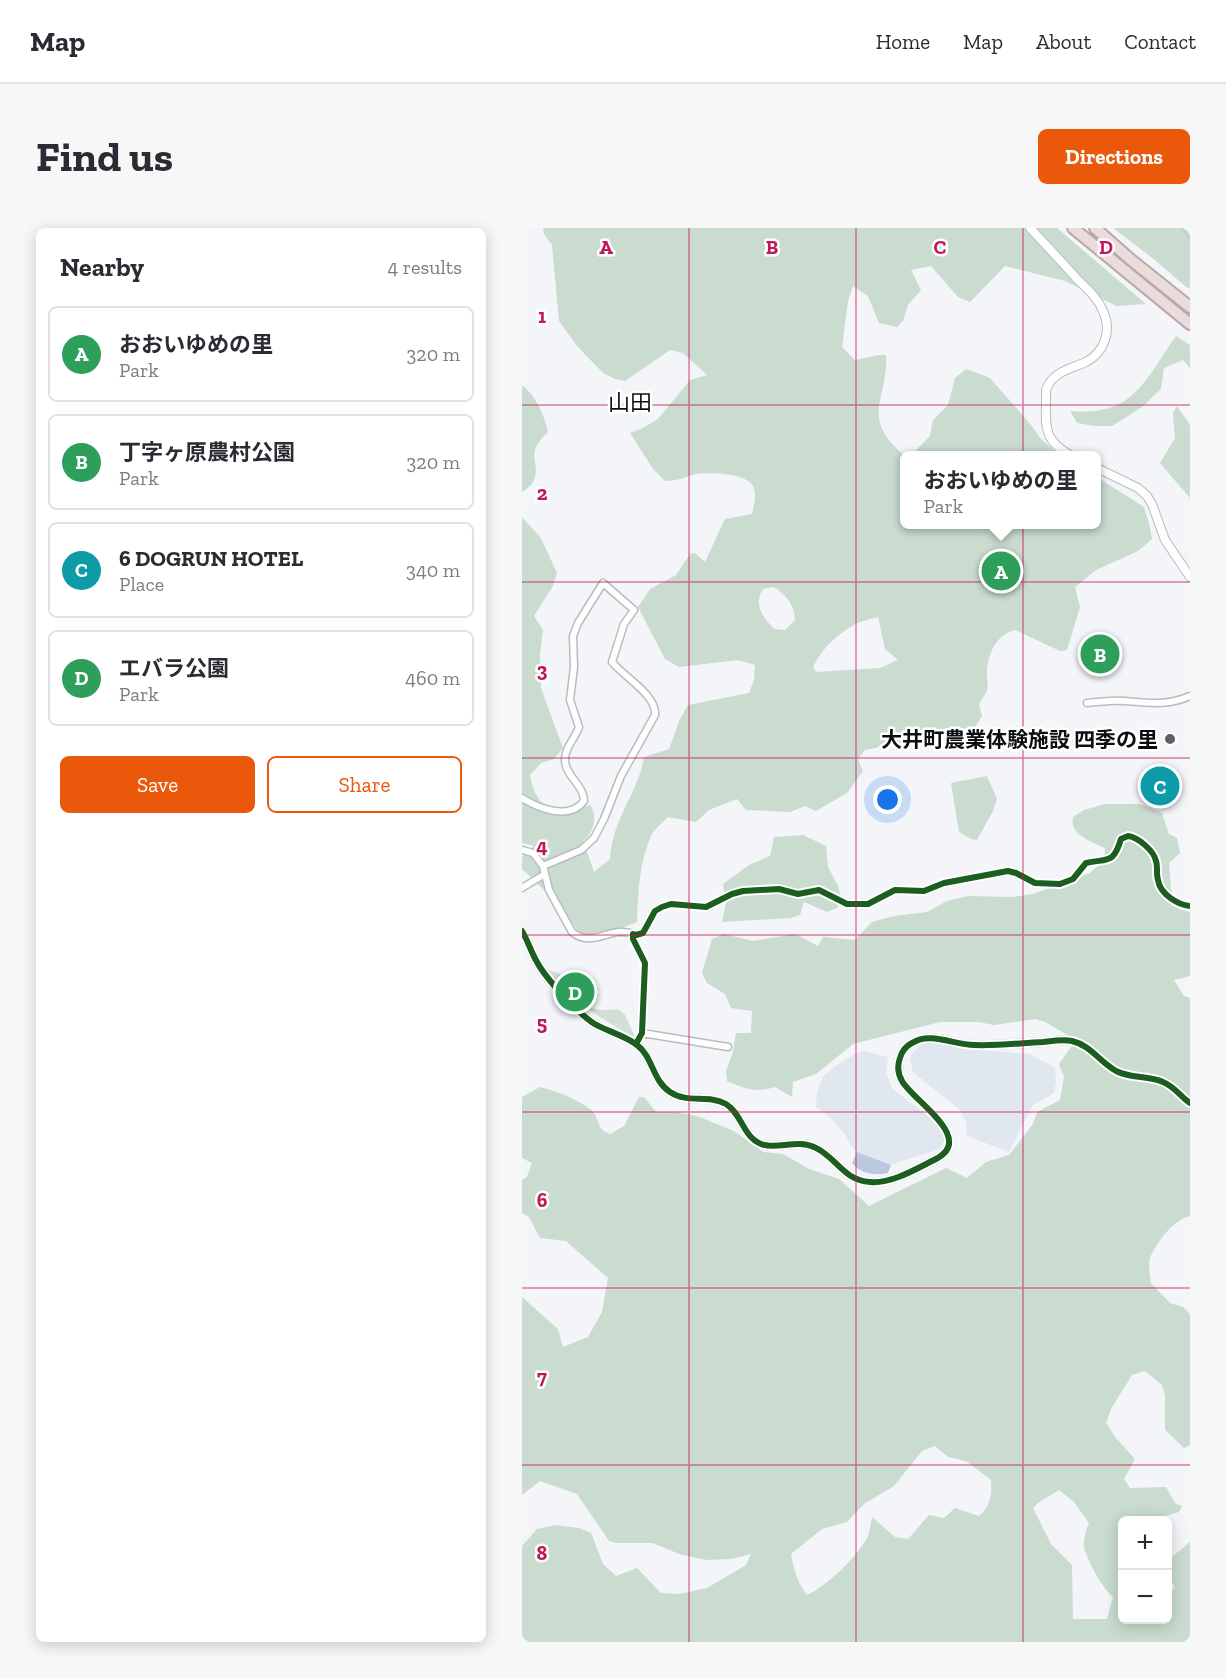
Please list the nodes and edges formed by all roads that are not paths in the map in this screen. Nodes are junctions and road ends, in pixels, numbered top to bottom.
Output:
1 (1030, 228) edge
2 (1073, 228) edge
3 (1095, 228) edge
4 (1190, 307) edge
5 (1190, 324) edge
6 (1063, 451) edge
7 (1101, 470) edge
8 (1190, 577) edge
9 (1190, 696) edge
10 (1088, 703) dead end
11 (522, 798) edge
12 (522, 850) edge
13 (544, 870) junction
14 (522, 888) edge
15 (1190, 906) edge
16 (522, 931) edge
17 (633, 934) junction
18 (642, 1033) junction
19 (636, 1044) junction
20 (728, 1047) dead end
21 (1190, 1103) edge

1 - 6 street
2 - 5 highway
3 - 4 highway
7 - 8 street
9 - 10 street
11 - 13 street
12 - 13 street
13 - 14 street
13 - 17 street
15 - 17 street
16 - 19 street
17 - 18 street
18 - 19 street
18 - 20 street
19 - 21 street

